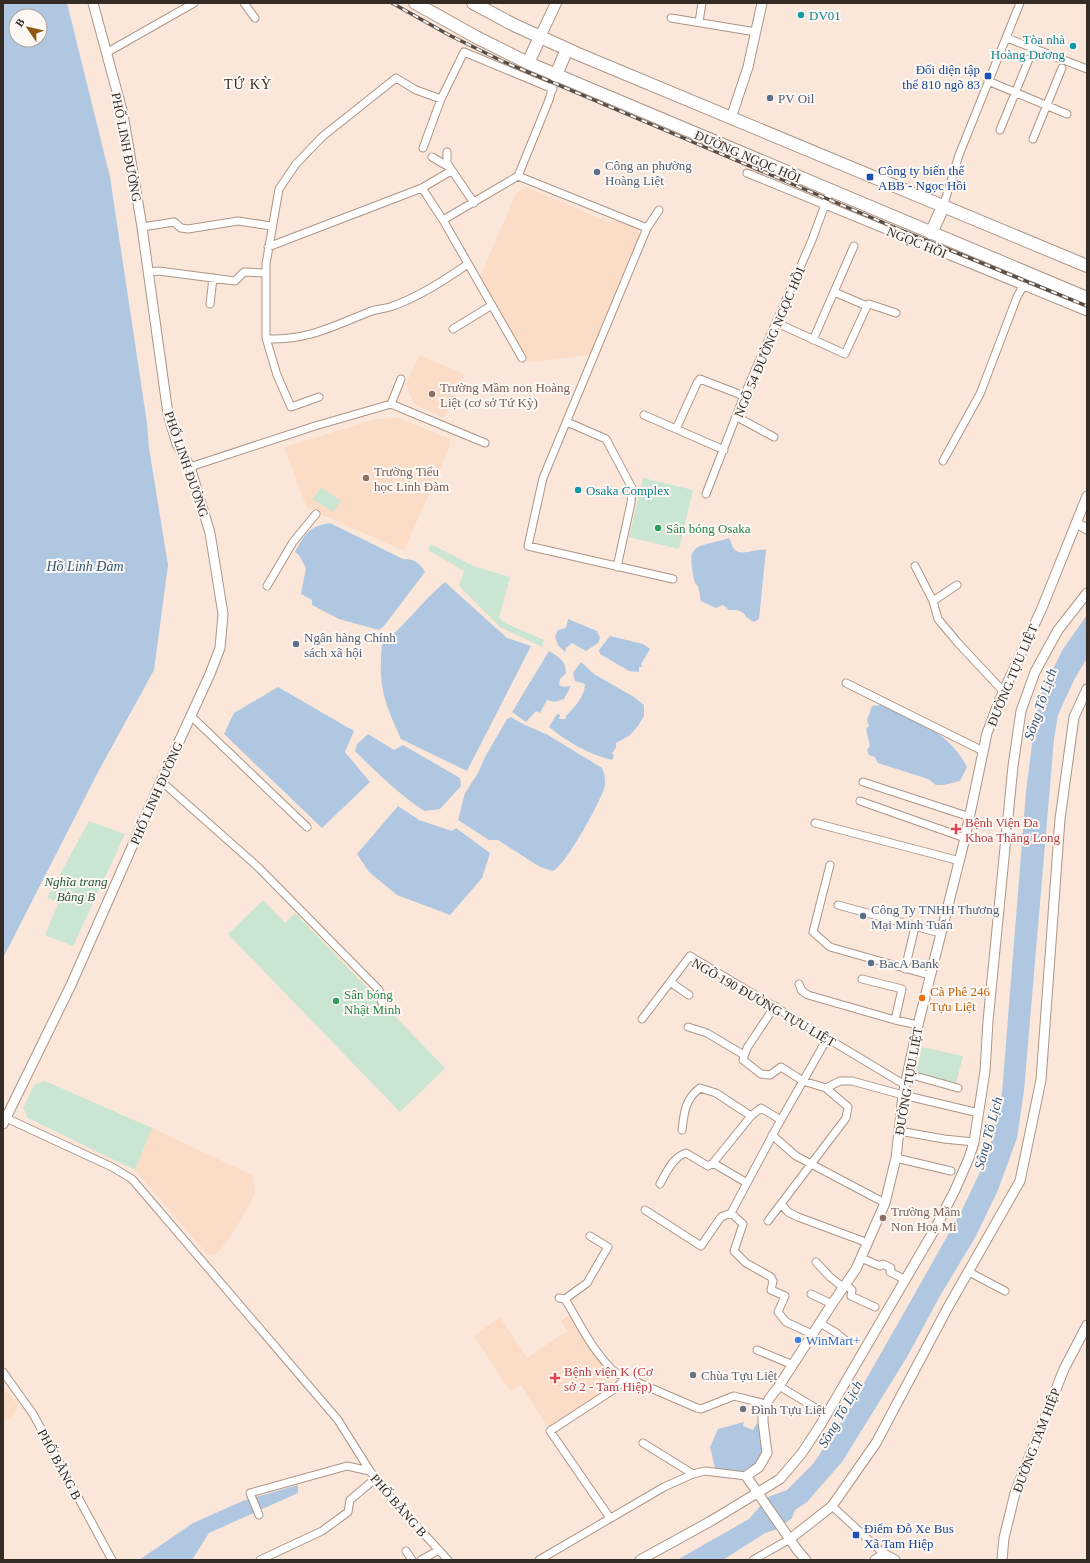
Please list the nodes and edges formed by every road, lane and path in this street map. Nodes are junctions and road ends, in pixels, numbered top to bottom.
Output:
1 (93, 3) edge
2 (194, 3) edge
3 (244, 3) edge
4 (415, 3) edge
5 (473, 3) edge
6 (556, 3) edge
7 (702, 3) edge
8 (762, 3) edge
9 (1020, 3) edge
10 (255, 18) dead end
11 (671, 18) dead end
12 (699, 22) junction
13 (756, 32) junction
14 (540, 37) junction
15 (1007, 38) junction
16 (567, 49) junction
17 (106, 53) junction
18 (1029, 59) dead end
19 (528, 63) junction
20 (1062, 68) dead end
21 (1087, 69) edge
22 (556, 75) junction
23 (988, 81) junction
24 (552, 89) junction
25 (1015, 92) junction
26 (441, 99) junction
27 (1048, 106) junction
28 (1067, 114) dead end
29 (730, 118) junction
30 (1000, 130) dead end
31 (1033, 139) dead end
32 (423, 148) dead end
33 (447, 152) dead end
34 (432, 157) dead end
35 (449, 167) junction
36 (746, 173) dead end
37 (518, 176) junction
38 (422, 188) junction
39 (830, 190) junction
40 (474, 203) junction
41 (826, 205) junction
42 (943, 207) junction
43 (659, 210) dead end
44 (441, 219) junction
45 (271, 226) junction
46 (142, 227) junction
47 (647, 228) junction
48 (931, 233) junction
49 (854, 246) dead end
50 (268, 247) junction
51 (468, 264) junction
52 (1087, 266) edge
53 (148, 272) junction
54 (265, 273) junction
55 (1030, 274) junction
56 (213, 278) junction
57 (1023, 286) junction
58 (834, 292) junction
59 (1087, 298) edge
60 (210, 304) dead end
61 (492, 305) junction
62 (867, 306) junction
63 (1087, 312) edge
64 (896, 313) dead end
65 (776, 323) junction
66 (453, 329) dead end
67 (267, 339) junction
68 (813, 340) junction
69 (522, 358) dead end
70 (401, 379) dead end
71 (744, 396) junction
72 (319, 397) dead end
73 (391, 404) junction
74 (644, 415) dead end
75 (737, 417) junction
76 (567, 422) junction
77 (676, 429) junction
78 (774, 437) dead end
79 (485, 443) dead end
80 (724, 450) junction
81 (943, 461) dead end
82 (190, 467) junction
83 (706, 494) dead end
84 (1087, 496) edge
85 (316, 514) dead end
86 (1076, 523) junction
87 (1087, 529) edge
88 (915, 566) dead end
89 (617, 567) junction
90 (673, 579) dead end
91 (957, 585) dead end
92 (267, 586) dead end
93 (1087, 593) edge
94 (933, 601) junction
95 (846, 683) dead end
96 (1087, 689) edge
97 (1003, 691) junction
98 (191, 716) junction
99 (983, 751) junction
100 (160, 780) junction
101 (864, 782) dead end
102 (860, 801) dead end
103 (970, 817) junction
104 (815, 823) dead end
105 (307, 827) dead end
106 (965, 838) junction
107 (960, 861) junction
108 (830, 865) dead end
109 (838, 905) dead end
110 (915, 926) junction
111 (940, 933) junction
112 (905, 969) junction
113 (929, 975) junction
114 (862, 979) dead end
115 (670, 982) junction
116 (799, 984) dead end
117 (689, 995) dead end
118 (382, 1003) dead end
119 (775, 1006) junction
120 (642, 1019) dead end
121 (895, 1020) junction
122 (918, 1025) junction
123 (688, 1027) dead end
124 (827, 1039) junction
125 (744, 1055) junction
126 (908, 1074) junction
127 (803, 1081) junction
128 (905, 1085) junction
129 (826, 1088) junction
130 (958, 1088) dead end
131 (903, 1095) junction
132 (979, 1113) junction
133 (751, 1116) junction
134 (781, 1120) junction
135 (4, 1121) edge
136 (682, 1130) dead end
137 (899, 1131) junction
138 (772, 1135) junction
139 (974, 1142) junction
140 (896, 1158) junction
141 (713, 1163) junction
142 (811, 1164) junction
143 (951, 1171) dead end
144 (747, 1183) junction
145 (660, 1184) dead end
146 (885, 1203) junction
147 (782, 1205) junction
148 (645, 1210) dead end
149 (731, 1213) junction
150 (768, 1221) dead end
151 (590, 1236) dead end
152 (868, 1243) junction
153 (861, 1258) junction
154 (816, 1262) dead end
155 (969, 1272) junction
156 (904, 1279) junction
157 (845, 1287) junction
158 (1005, 1291) dead end
159 (811, 1294) dead end
160 (832, 1304) junction
161 (875, 1307) dead end
162 (820, 1323) junction
163 (1087, 1326) edge
164 (812, 1334) junction
165 (846, 1341) dead end
166 (757, 1350) dead end
167 (793, 1365) junction
168 (3, 1372) edge
169 (627, 1377) junction
170 (780, 1386) junction
171 (766, 1404) junction
172 (814, 1407) dead end
173 (643, 1443) dead end
174 (370, 1471) junction
175 (693, 1474) junction
176 (746, 1476) junction
177 (376, 1478) junction
178 (761, 1497) junction
179 (832, 1506) junction
180 (259, 1514) dead end
181 (610, 1518) junction
182 (790, 1539) junction
183 (439, 1550) junction
184 (406, 1551) dead end
185 (884, 1554) junction
186 (112, 1560) edge
187 (260, 1560) edge
188 (412, 1560) edge
189 (421, 1560) edge
190 (448, 1560) edge
191 (539, 1560) edge
192 (640, 1560) edge
193 (752, 1560) edge
194 (806, 1560) edge
195 (875, 1560) edge
196 (895, 1560) edge
197 (1002, 1560) edge

1 - 17 street, PHỐ LINH ĐƯỜNG
2 - 17 street
3 - 10 street
4 - 19 highway, ĐƯỜNG NGỌC HỒI
5 - 14 highway
6 - 14 main road
7 - 12 street
8 - 13 street
9 - 15 street
11 - 12 street
12 - 13 street
13 - 29 street
14 - 16 highway
14 - 19 highway
15 - 21 street
15 - 23 street
16 - 22 highway
16 - 29 highway
17 - 46 street, PHỐ LINH ĐƯỜNG
18 - 25 street
19 - 22 highway, ĐƯỜNG NGỌC HỒI
20 - 27 street
22 - 24 street
22 - 39 highway, ĐƯỜNG NGỌC HỒI
23 - 25 street
23 - 42 street
24 - 26 street
24 - 37 street
25 - 27 street
25 - 30 street
26 - 32 street
26 - 45 street
27 - 28 street
27 - 31 street
29 - 42 highway
33 - 35 street
34 - 35 street
35 - 38 street
35 - 40 street
36 - 41 street, NGỌC HỒI
37 - 40 street
37 - 47 street
38 - 44 street
38 - 50 street
39 - 41 street, NGÕ 54 ĐƯỜNG NGỌC HỒI
39 - 48 highway, ĐƯỜNG NGỌC HỒI
40 - 44 street
41 - 57 street, NGỌC HỒI
41 - 65 street, NGÕ 54 ĐƯỜNG NGỌC HỒI
42 - 48 highway
42 - 52 highway
43 - 47 street
44 - 51 street
45 - 46 street
45 - 50 street
46 - 53 street, PHỐ LINH ĐƯỜNG
47 - 76 street
48 - 55 highway, ĐƯỜNG NGỌC HỒI
49 - 58 street
50 - 54 street
51 - 61 street
51 - 67 street
53 - 56 street
53 - 82 street, PHỐ LINH ĐƯỜNG
54 - 56 street
54 - 67 street
55 - 57 street
55 - 59 highway, ĐƯỜNG NGỌC HỒI
56 - 60 street
57 - 63 street, NGỌC HỒI
57 - 81 street
58 - 62 street
58 - 68 street
61 - 66 street
61 - 69 street
62 - 64 street
62 - 68 street
65 - 68 street
65 - 71 street, NGÕ 54 ĐƯỜNG NGỌC HỒI
67 - 72 street
70 - 73 street
71 - 75 street, NGÕ 54 ĐƯỜNG NGỌC HỒI
71 - 77 street
73 - 79 street
73 - 82 street
74 - 77 street
75 - 78 street
75 - 80 street, NGÕ 54 ĐƯỜNG NGỌC HỒI
76 - 89 street
76 - 89 street
77 - 80 street
80 - 83 street, NGÕ 54 ĐƯỜNG NGỌC HỒI
82 - 98 street, PHỐ LINH ĐƯỜNG
84 - 86 street, ĐƯỜNG TỰU LIỆT
85 - 92 street
86 - 87 street
86 - 97 street, ĐƯỜNG TỰU LIỆT
88 - 94 street
89 - 90 street
91 - 94 street
93 - 132 street
94 - 97 street
95 - 99 street
96 - 155 street
97 - 99 street, ĐƯỜNG TỰU LIỆT
98 - 100 street, PHỐ LINH ĐƯỜNG
98 - 105 street
99 - 103 street, ĐƯỜNG TỰU LIỆT
100 - 118 street
100 - 135 street, PHỐ LINH ĐƯỜNG
101 - 103 street
102 - 106 street
103 - 106 street, ĐƯỜNG TỰU LIỆT
104 - 107 street
106 - 107 street, ĐƯỜNG TỰU LIỆT
107 - 111 street, ĐƯỜNG TỰU LIỆT
108 - 112 street
109 - 110 street
110 - 111 street
110 - 112 street
111 - 113 street, ĐƯỜNG TỰU LIỆT
112 - 113 street
113 - 122 street, ĐƯỜNG TỰU LIỆT
114 - 121 street
115 - 117 street
115 - 119 street, NGÕ 190 ĐƯỜNG TỰU LIỆT
115 - 120 street, NGÕ 190 ĐƯỜNG TỰU LIỆT
116 - 121 street
119 - 124 street, NGÕ 190 ĐƯỜNG TỰU LIỆT
119 - 125 street
121 - 122 street
122 - 126 street, ĐƯỜNG TỰU LIỆT
123 - 125 street
124 - 127 street
124 - 128 street, NGÕ 190 ĐƯỜNG TỰU LIỆT
125 - 127 street
126 - 128 street, ĐƯỜNG TỰU LIỆT
126 - 130 street
127 - 129 street
127 - 134 street
128 - 131 street, ĐƯỜNG TỰU LIỆT
129 - 131 street
129 - 142 street
131 - 132 street
131 - 137 street, ĐƯỜNG TỰU LIỆT
132 - 139 street
133 - 134 street
133 - 136 street
133 - 141 street
134 - 138 street
135 - 174 street
137 - 139 street
137 - 140 street, ĐƯỜNG TỰU LIỆT
138 - 142 street
138 - 144 street
139 - 156 street
140 - 143 street
140 - 146 street, ĐƯỜNG TỰU LIỆT
141 - 144 street
141 - 145 street
142 - 146 street
142 - 147 street
144 - 149 street
146 - 152 street, ĐƯỜNG TỰU LIỆT
147 - 150 street
147 - 152 street
148 - 149 street
149 - 164 street
151 - 169 street
152 - 153 street, ĐƯỜNG TỰU LIỆT
153 - 156 street
153 - 157 street, ĐƯỜNG TỰU LIỆT
154 - 157 street
155 - 158 street
155 - 179 street
156 - 178 street
157 - 160 street, ĐƯỜNG TỰU LIỆT
157 - 161 street
159 - 160 street
160 - 162 street, ĐƯỜNG TỰU LIỆT
162 - 164 street, ĐƯỜNG TỰU LIỆT
162 - 165 street
163 - 197 street, ĐƯỜNG TAM HIỆP
164 - 167 street, ĐƯỜNG TỰU LIỆT
166 - 167 street
167 - 170 street, ĐƯỜNG TỰU LIỆT
168 - 186 street, PHỐ BẰNG B
169 - 171 street
169 - 181 street
170 - 171 street, ĐƯỜNG TỰU LIỆT
170 - 172 street
171 - 176 street, ĐƯỜNG TỰU LIỆT
173 - 175 street
174 - 177 street, PHỐ BẰNG B
174 - 180 street, PHỐ BẰNG B
175 - 176 street
175 - 181 street
176 - 178 street
177 - 183 street, PHỐ BẰNG B
177 - 187 street
178 - 182 street
178 - 192 street
179 - 182 street
179 - 185 street
181 - 191 street
182 - 193 street
182 - 194 street
183 - 189 street
183 - 190 street, PHỐ BẰNG B
184 - 188 street
185 - 195 street
185 - 196 street

